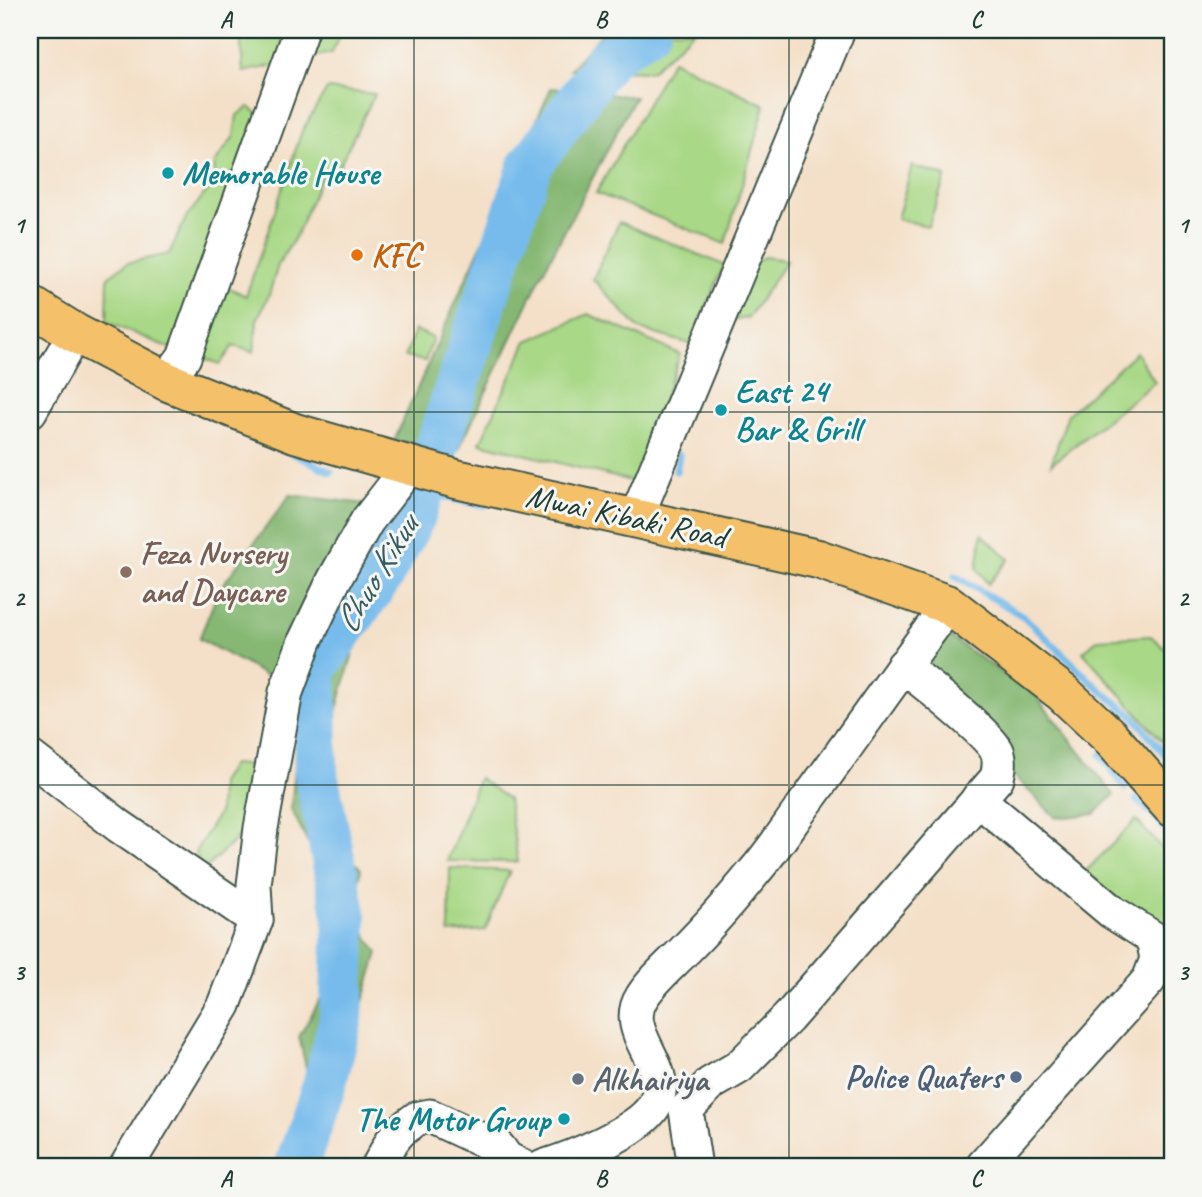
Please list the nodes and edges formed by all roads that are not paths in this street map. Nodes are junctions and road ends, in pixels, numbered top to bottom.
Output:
1 (301, 30) edge
2 (838, 30) edge
3 (30, 305) edge
4 (75, 333) junction
5 (166, 381) junction
6 (30, 411) edge
7 (429, 472) junction
8 (636, 518) junction
9 (949, 604) junction
10 (903, 666) junction
11 (30, 757) edge
12 (978, 799) junction
13 (1172, 807) edge
14 (256, 920) junction
15 (126, 1167) edge
16 (378, 1167) edge
17 (523, 1167) edge
18 (543, 1167) edge
19 (695, 1167) edge
20 (982, 1167) edge

1 - 5 street
2 - 8 street
3 - 4 main road, Mwai Kibaki Road
4 - 5 main road, Mwai Kibaki Road
4 - 6 street
5 - 7 main road, Mwai Kibaki Road
7 - 8 main road, Mwai Kibaki Road
7 - 14 street
8 - 9 main road, Mwai Kibaki Road
9 - 10 street
9 - 13 main road, Mwai Kibaki Road
10 - 12 street
10 - 18 street
11 - 14 street
12 - 19 street
12 - 20 street
14 - 15 street
16 - 17 street

